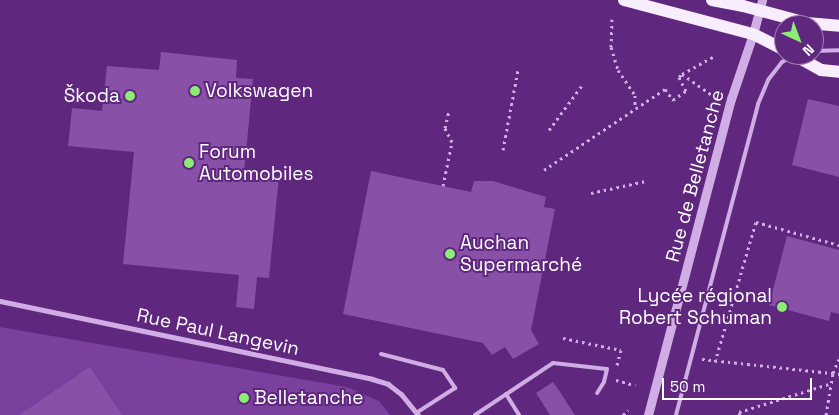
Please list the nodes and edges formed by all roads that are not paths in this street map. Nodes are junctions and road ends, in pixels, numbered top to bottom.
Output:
1 (624, 0) edge
2 (712, 0) edge
3 (761, 5) edge
4 (839, 26) edge
5 (753, 34) junction
6 (774, 45) edge
7 (839, 50) edge
8 (824, 51) edge
9 (780, 65) edge
10 (812, 65) edge
11 (839, 72) edge
12 (0, 301) edge
13 (380, 354) dead end
14 (597, 393) dead end
15 (506, 394) junction
16 (417, 414) edge
17 (475, 415) edge
18 (519, 415) edge
19 (648, 415) edge
20 (676, 415) edge

1 - 5 main road
2 - 3 main road
3 - 4 main road
3 - 5 street, Rue de Belletanche
5 - 6 main road
5 - 19 street, Rue de Belletanche
7 - 8 lane
9 - 20 lane
10 - 11 main road
12 - 16 street, Rue Paul Langevin
13 - 16 lane
14 - 15 lane
15 - 17 lane
15 - 18 lane

